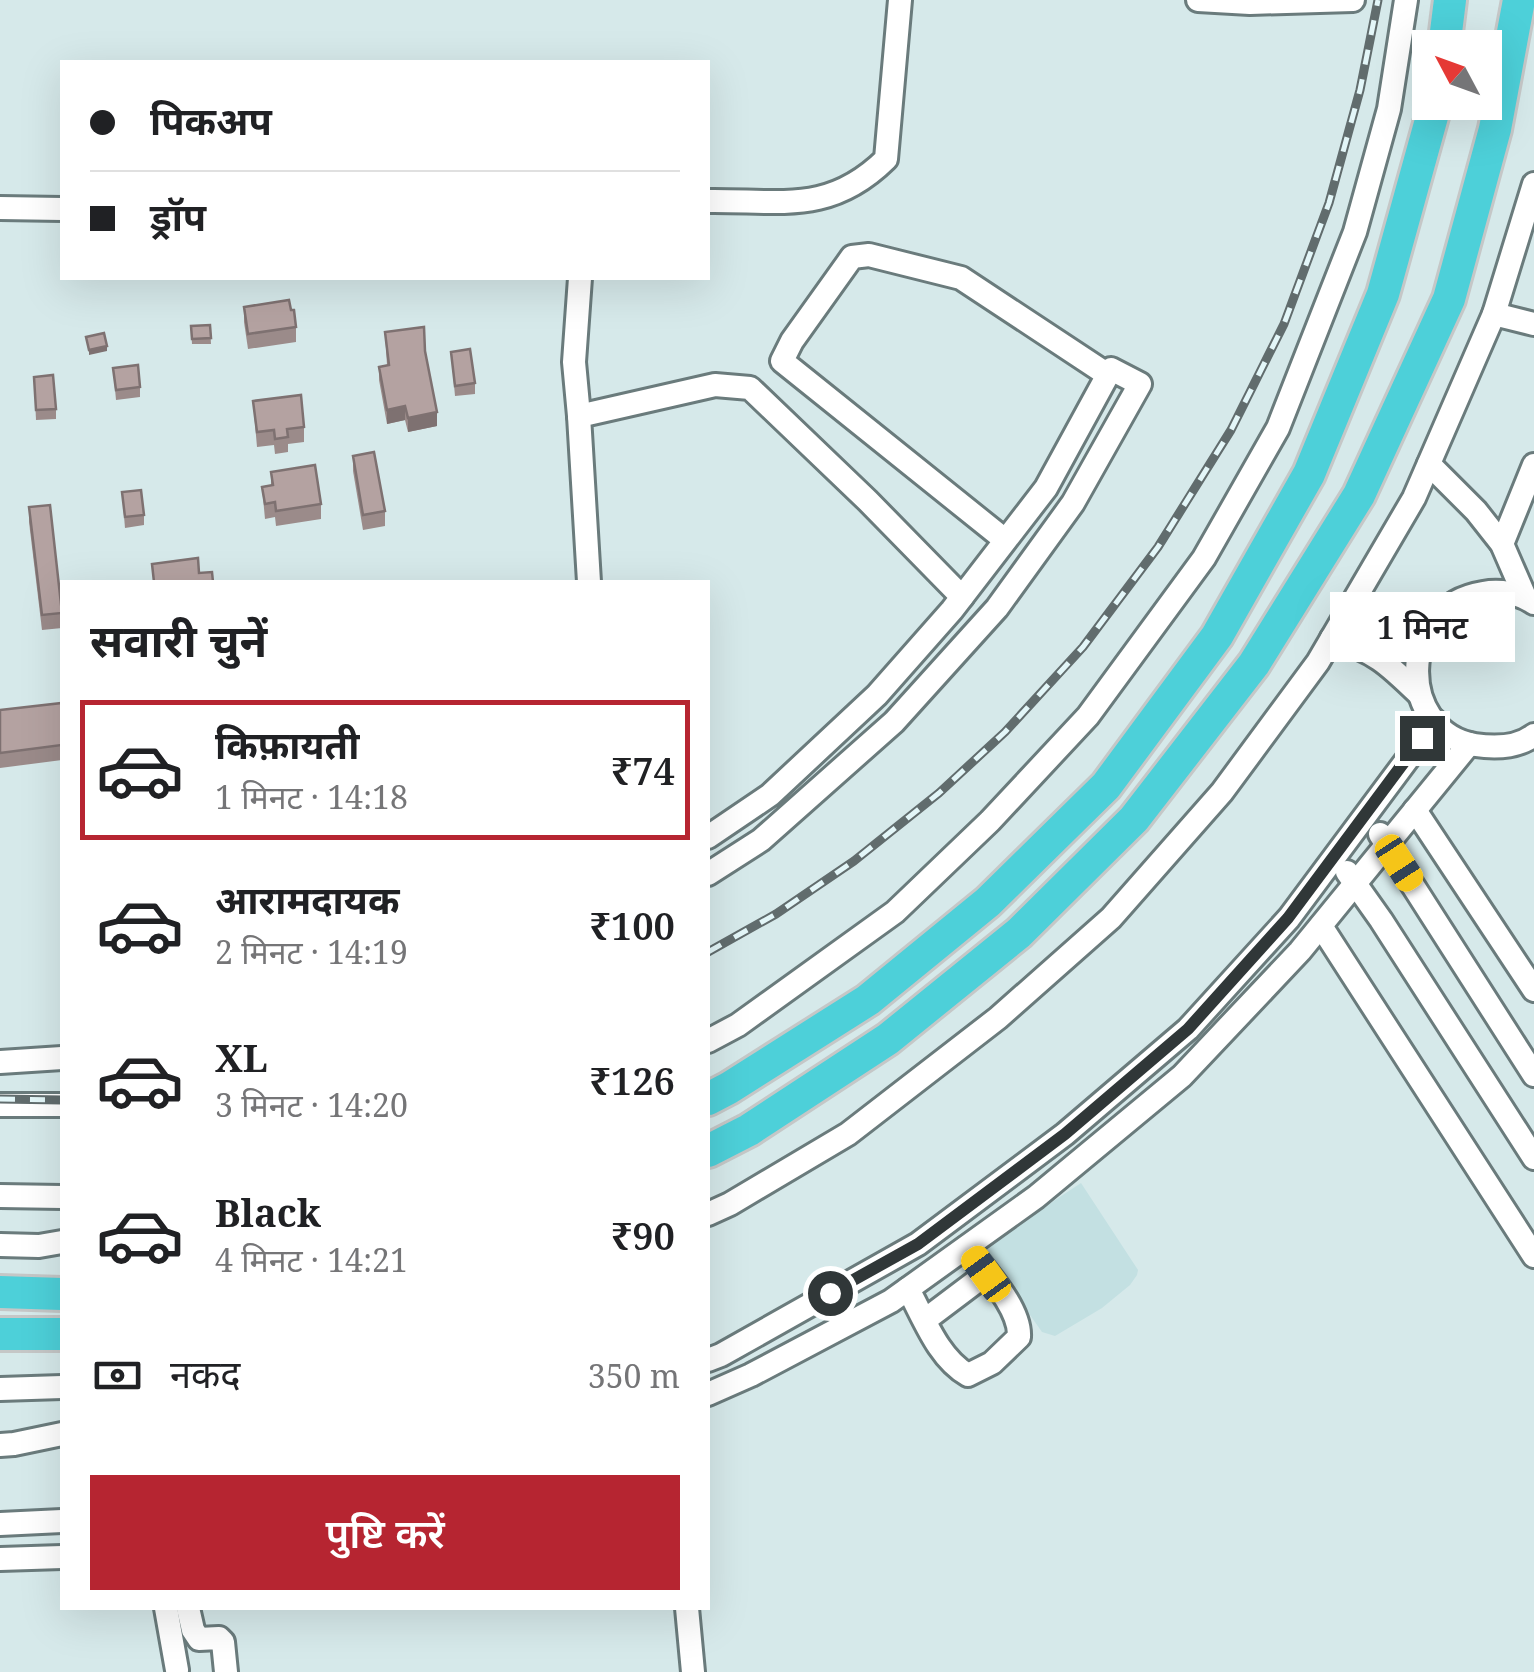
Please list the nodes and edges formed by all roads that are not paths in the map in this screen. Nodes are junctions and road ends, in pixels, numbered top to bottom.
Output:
1 (900, 0) edge
2 (1198, 0) edge
3 (1352, 0) edge
4 (1406, 0) edge
5 (1450, 0) edge
6 (1519, 0) edge
7 (1446, 30) edge
8 (1431, 120) edge
9 (1534, 184) edge
10 (710, 202) edge
11 (0, 208) edge
12 (60, 209) edge
13 (580, 280) edge
14 (1494, 314) junction
15 (1534, 324) edge
16 (1108, 375) junction
17 (579, 416) junction
18 (1429, 464) junction
19 (1534, 465) edge
20 (1005, 540) junction
21 (1502, 544) junction
22 (590, 580) edge
23 (962, 597) junction
24 (1530, 600) edge
25 (1332, 638) junction
26 (1419, 694) junction
27 (1434, 720) junction
28 (1534, 735) edge
29 (1469, 744) junction
30 (1415, 810) junction
31 (1366, 815) junction
32 (710, 837) edge
33 (1387, 845) junction
34 (1335, 856) junction
35 (710, 873) edge
36 (1355, 884) junction
37 (1322, 926) junction
38 (1534, 990) edge
39 (710, 1040) edge
40 (60, 1058) edge
41 (0, 1062) edge
42 (1534, 1075) edge
43 (710, 1098) edge
44 (0, 1105) edge
45 (60, 1105) edge
46 (710, 1150) edge
47 (1534, 1158) edge
48 (0, 1196) edge
49 (60, 1197) edge
50 (710, 1213) edge
51 (60, 1242) edge
52 (0, 1245) edge
53 (967, 1247) junction
54 (1534, 1256) edge
55 (986, 1274) junction
56 (908, 1288) junction
57 (0, 1292) edge
58 (830, 1293) junction
59 (60, 1294) edge
60 (925, 1320) junction
61 (847, 1324) junction
62 (0, 1334) edge
63 (60, 1334) edge
64 (710, 1359) edge
65 (60, 1387) edge
66 (0, 1389) edge
67 (710, 1393) edge
68 (60, 1434) edge
69 (0, 1445) edge
70 (60, 1520) edge
71 (0, 1524) edge
72 (60, 1557) edge
73 (0, 1559) edge
74 (166, 1610) edge
75 (188, 1610) edge
76 (688, 1610) edge
77 (198, 1640) junction
78 (177, 1671) edge
79 (226, 1672) edge
80 (694, 1672) edge

1 - 10 street
2 - 3 street
4 - 39 street
5 - 7 highway
6 - 46 highway
8 - 43 highway
9 - 14 street
11 - 12 street
13 - 17 street
14 - 15 street
14 - 18 street
16 - 20 street
16 - 20 street
16 - 35 street
17 - 22 street
17 - 23 street
18 - 21 street
18 - 25 street
19 - 21 street
20 - 23 street
21 - 24 street
23 - 32 street
24 - 26 street
25 - 26 street
25 - 50 street
26 - 27 street
27 - 29 street
27 - 31 street
28 - 29 street
29 - 30 street
30 - 33 street
30 - 38 street
31 - 33 street
31 - 34 street
33 - 36 street
33 - 42 street
34 - 36 street
34 - 58 street
36 - 37 street
36 - 47 street
37 - 53 street
37 - 54 street
40 - 41 street
44 - 45 street
48 - 49 street
51 - 52 street
53 - 55 street
53 - 56 street
55 - 60 street
55 - 60 street
56 - 60 street
56 - 61 street
57 - 59 highway
58 - 61 street
58 - 64 street
61 - 67 street
62 - 63 highway
65 - 66 street
68 - 69 street
70 - 71 street
72 - 73 street
74 - 78 street
75 - 77 street
76 - 80 street
77 - 78 street
77 - 79 street

